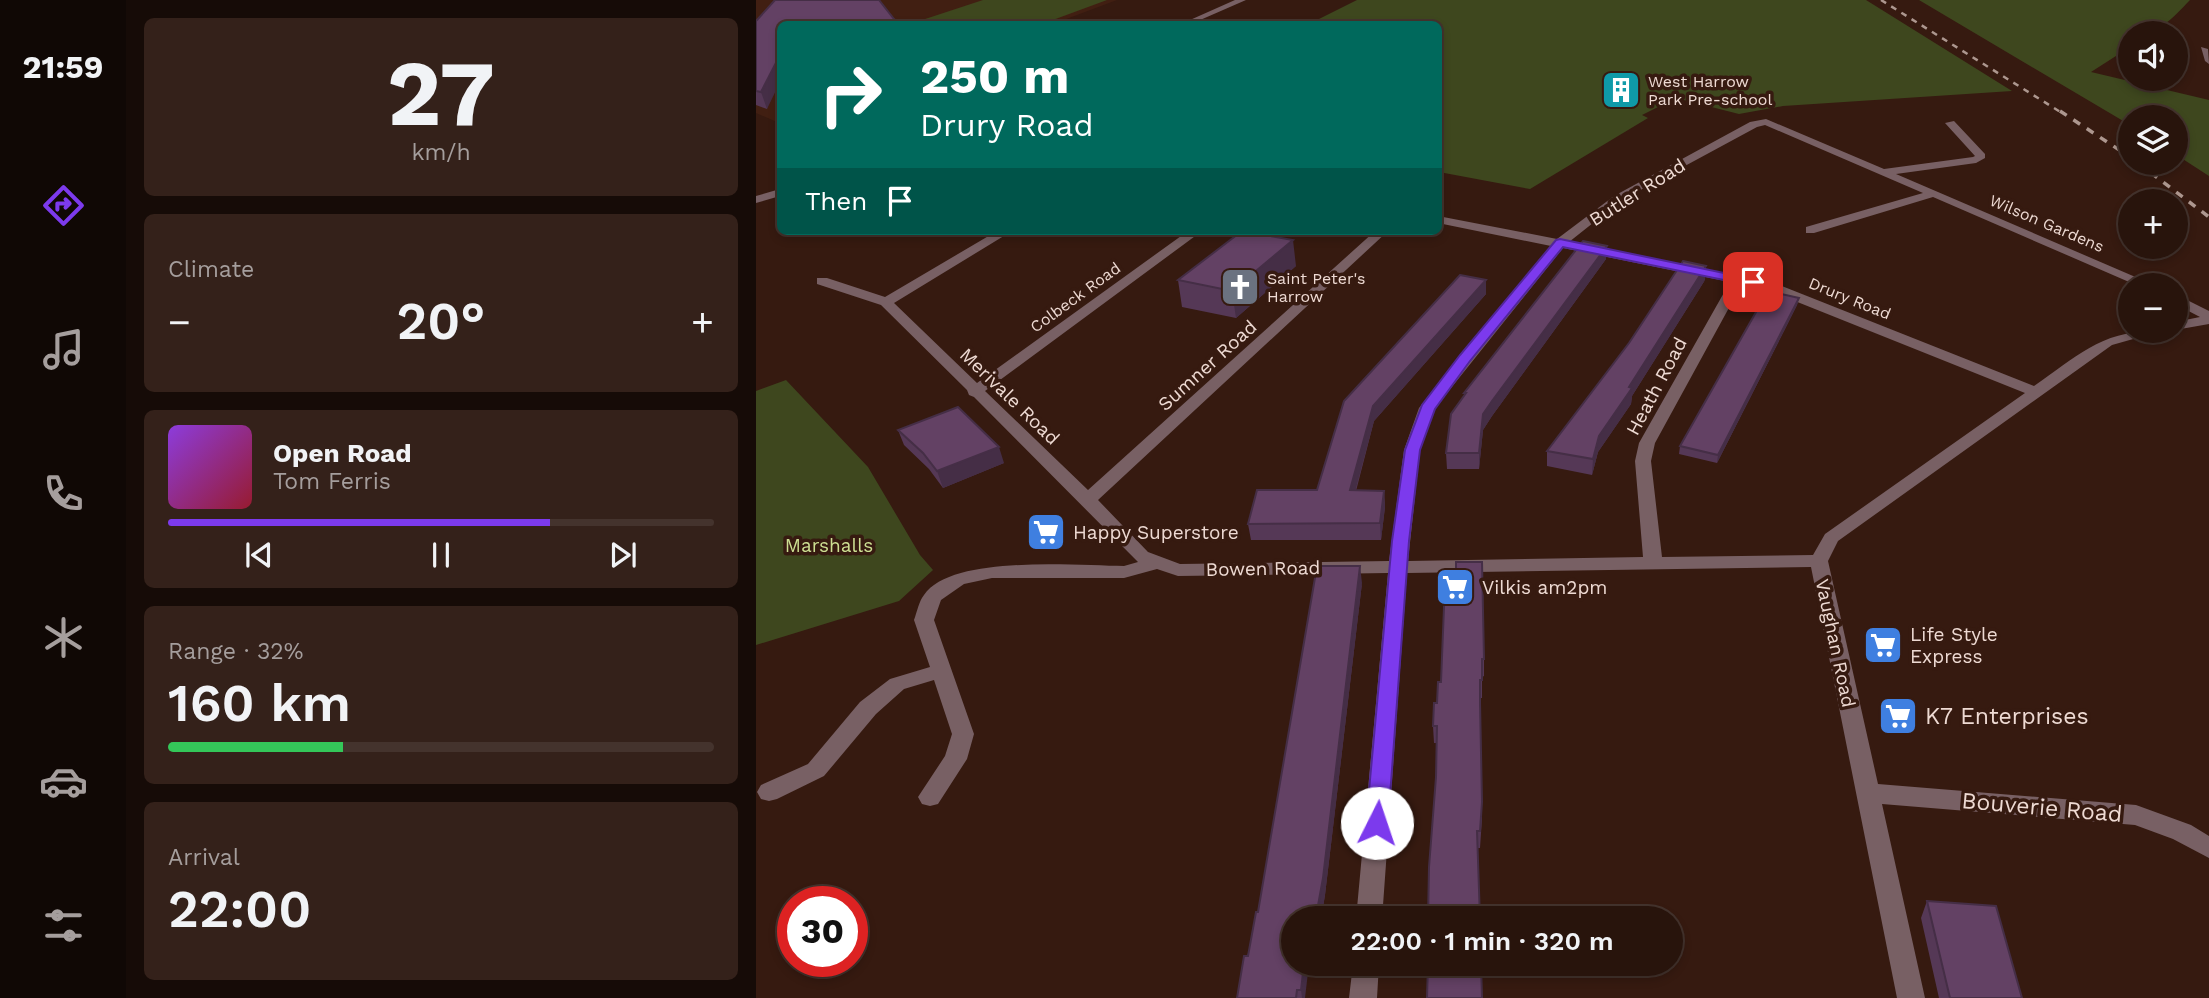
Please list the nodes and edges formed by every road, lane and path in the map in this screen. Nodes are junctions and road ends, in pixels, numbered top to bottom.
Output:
1 (1242, 0) edge
2 (1192, 21) edge
3 (2204, 49) dead end
4 (2209, 61) edge
5 (1766, 122) joint
6 (1950, 123) dead end
7 (1884, 172) junction
8 (777, 193) edge
9 (1932, 194) junction
10 (756, 200) edge
11 (1829, 212) dead end
12 (1442, 220) edge
13 (1846, 220) junction
14 (1810, 230) dead end
15 (999, 235) edge
16 (1190, 235) edge
17 (1378, 235) edge
18 (1560, 243) junction
19 (2119, 273) edge
20 (1738, 279) junction
21 (822, 281) dead end
22 (886, 302) junction
23 (2188, 306) edge
24 (2209, 319) edge
25 (2188, 323) edge
26 (2118, 339) edge
27 (2035, 391) junction
28 (974, 392) junction
29 (1088, 500) junction
30 (1819, 561) junction
31 (1653, 562) junction
32 (1155, 563) junction
33 (1398, 565) junction
34 (940, 671) junction
35 (769, 792) dead end
36 (1867, 793) junction
37 (930, 797) dead end
38 (2209, 848) edge
39 (1370, 906) edge
40 (1365, 976) edge
41 (1363, 998) edge
42 (1911, 998) edge

1 - 2 street
3 - 4 street
5 - 7 street, Wilson Gardens
5 - 18 street, Butler Road
6 - 7 street
7 - 9 street, Wilson Gardens
8 - 10 street
9 - 13 street
9 - 19 street, Wilson Gardens
11 - 13 street
12 - 18 street, Drury Road
13 - 14 street
15 - 22 street
16 - 28 street, Colbeck Road
17 - 29 street, Sumner Road
18 - 20 street, Drury Road
18 - 33 street, Butler Road
20 - 27 street, Drury Road
20 - 31 street, Heath Road
21 - 22 street, Merivale Road
22 - 28 street, Merivale Road
23 - 24 street
24 - 25 street
26 - 27 street, Vaughan Road
27 - 30 street, Vaughan Road
28 - 29 street, Merivale Road
29 - 32 street, Merivale Road
30 - 31 street, Bowen Road
30 - 36 street, Vaughan Road
31 - 33 street, Bowen Road
32 - 33 street, Bowen Road
32 - 34 street, Bowen Road
33 - 39 street, Butler Road
34 - 35 street
34 - 37 street, Bowen Road
36 - 38 street, Bouverie Road
36 - 42 street, Vaughan Road
40 - 41 street

